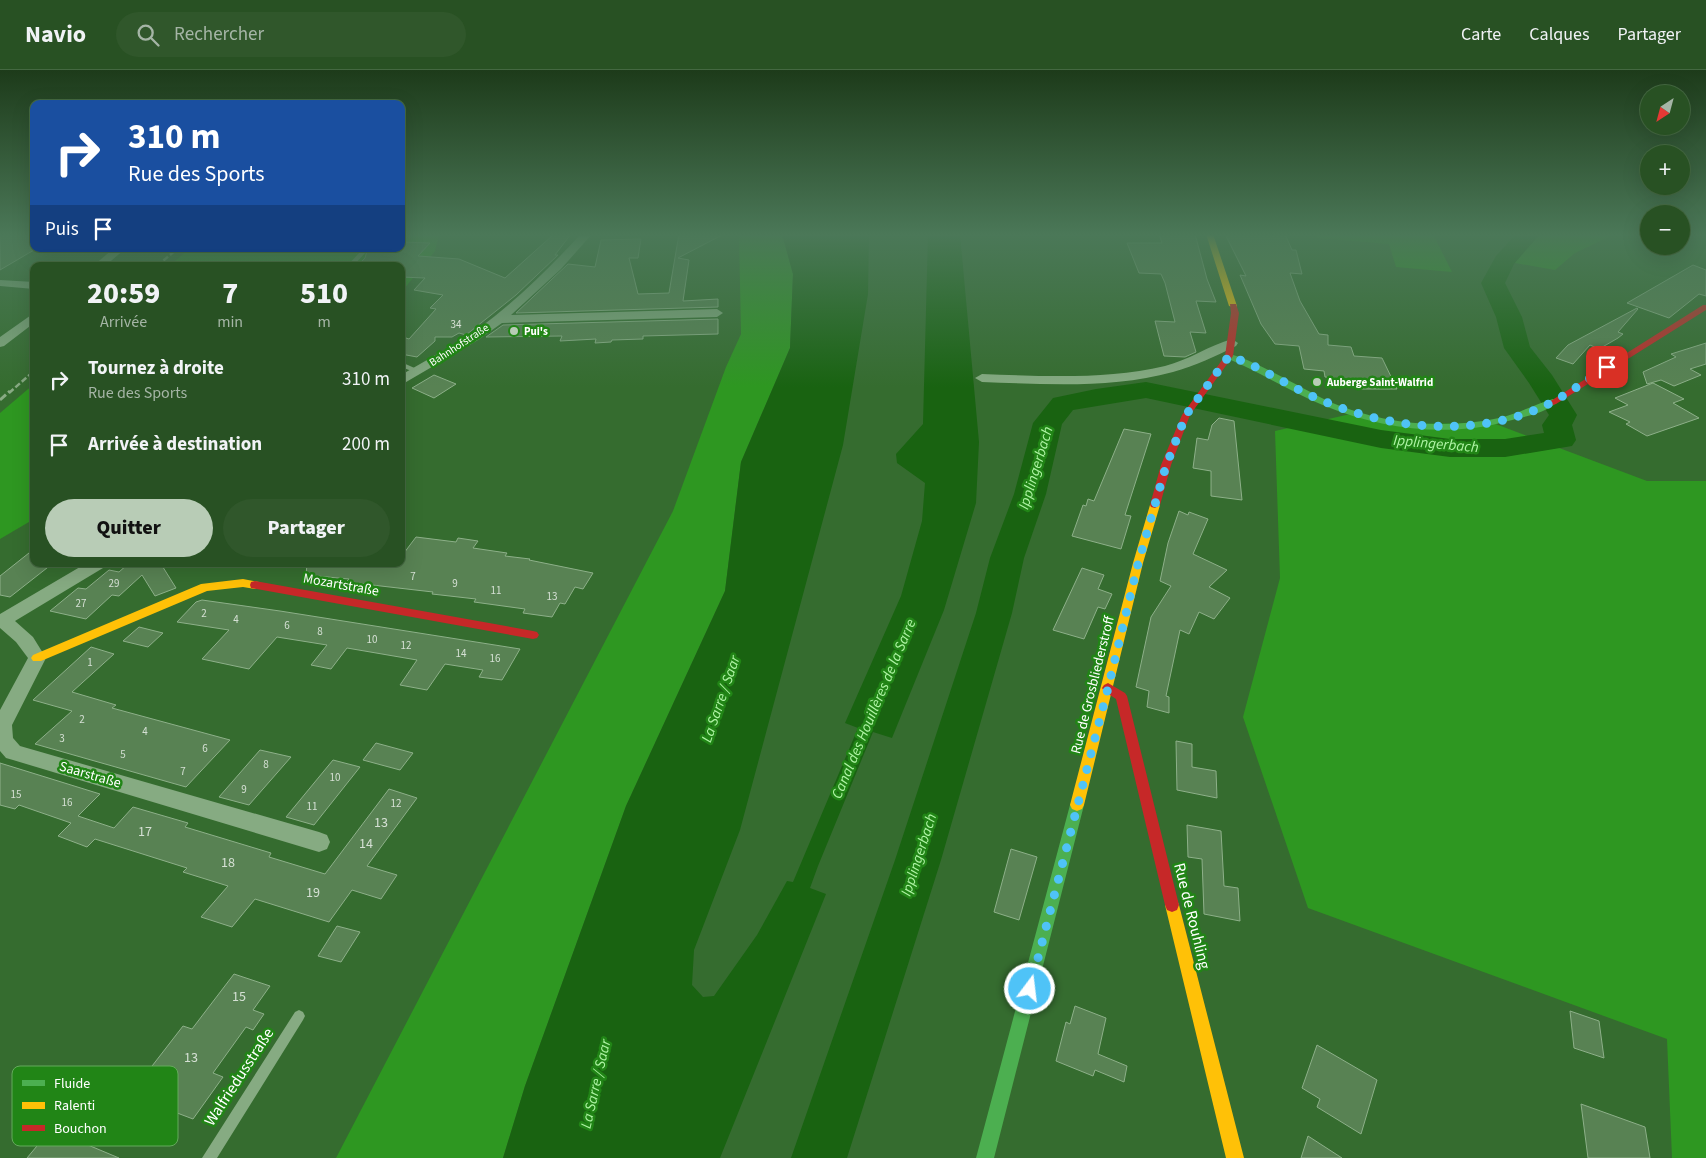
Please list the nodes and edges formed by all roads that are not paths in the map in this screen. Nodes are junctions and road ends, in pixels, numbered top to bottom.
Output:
1 (537, 285) edge
2 (1226, 285) edge
3 (1706, 306) edge
4 (717, 313) dead end
5 (499, 319) junction
6 (30, 320) edge
7 (0, 343) edge
8 (1230, 350) junction
9 (405, 366) edge
10 (417, 372) junction
11 (982, 378) dead end
12 (405, 379) edge
13 (92, 567) edge
14 (1, 622) edge
15 (533, 636) dead end
16 (36, 658) junction
17 (1108, 688) junction
18 (319, 842) dead end
19 (299, 1016) dead end
20 (209, 1158) edge
21 (985, 1158) edge
22 (1234, 1158) edge

1 - 5 street, Bahnhofstraße
2 - 8 street
3 - 8 street
4 - 5 street
5 - 10 street, Bahnhofstraße
6 - 7 street
8 - 11 street
8 - 17 street, Rue de Grosbliederstroff
9 - 10 lane, Bahnhofstraße
10 - 12 street, Bahnhofstraße
13 - 14 street
14 - 16 street
15 - 16 street, Mozartstraße
16 - 18 street, Saarstraße
17 - 21 street, Rue de Grosbliederstroff
17 - 22 street, Rue de Rouhling
19 - 20 lane, Walfriedusstraße

